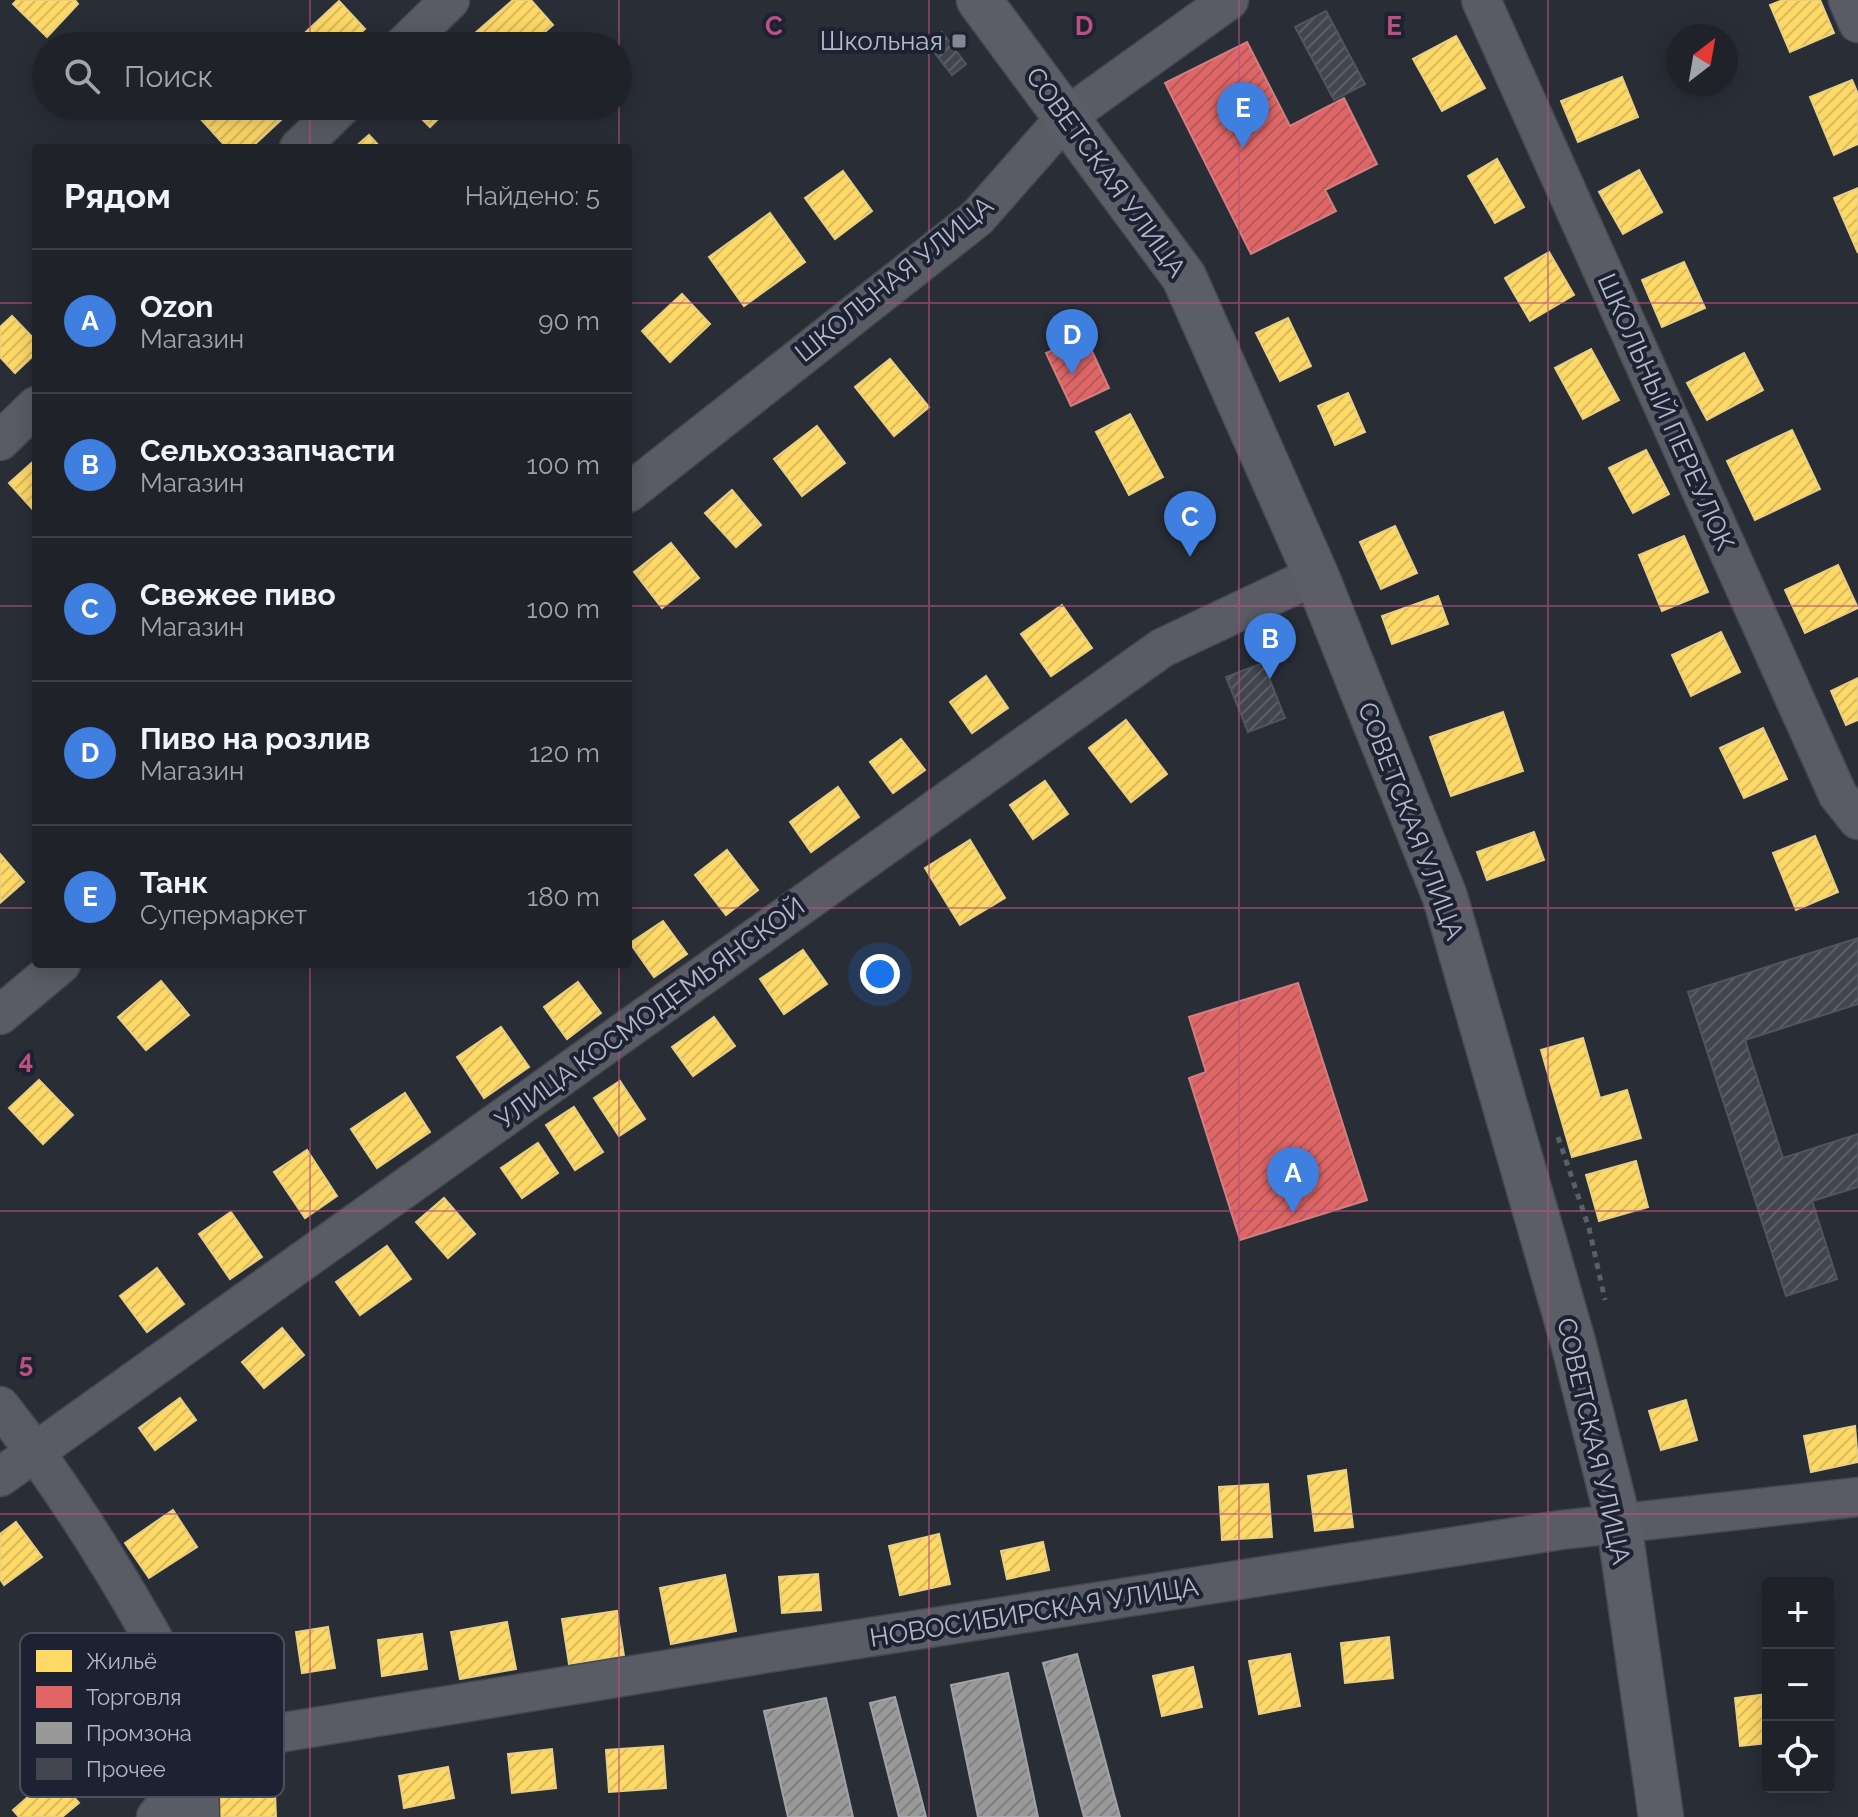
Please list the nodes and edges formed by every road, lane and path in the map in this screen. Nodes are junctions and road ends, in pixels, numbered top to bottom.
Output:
1 (450, 0) edge
2 (979, 0) edge
3 (1229, 0) edge
4 (1481, 0) edge
5 (1848, 0) edge
6 (1858, 23) edge
7 (417, 32) edge
8 (1066, 117) junction
9 (328, 120) edge
10 (303, 144) edge
11 (32, 410) edge
12 (0, 441) edge
13 (632, 490) edge
14 (1316, 575) junction
15 (1858, 820) edge
16 (56, 968) edge
17 (0, 1015) edge
18 (0, 1406) edge
19 (36, 1452) junction
20 (0, 1477) edge
21 (1858, 1497) edge
22 (1619, 1524) junction
23 (149, 1633) edge
24 (284, 1741) edge
25 (172, 1797) edge
26 (202, 1797) edge
27 (156, 1817) edge
28 (200, 1817) edge
29 (1661, 1817) edge

1 - 7 street
2 - 8 main road, СОВЕТСКАЯ УЛИЦА
3 - 8 street, ШКОЛЬНАЯ УЛИЦА
4 - 15 street, ШКОЛЬНЫЙ ПЕРЕУЛОК
5 - 6 street
8 - 13 street, ШКОЛЬНАЯ УЛИЦА
8 - 14 main road, СОВЕТСКАЯ УЛИЦА
9 - 10 street
11 - 12 street
14 - 19 street, УЛИЦА КОСМОДЕМЬЯНСКОЙ
14 - 22 main road, СОВЕТСКАЯ УЛИЦА
16 - 17 street
18 - 19 street
19 - 20 street, УЛИЦА КОСМОДЕМЬЯНСКОЙ
19 - 23 street
21 - 22 street, НОВОСИБИРСКАЯ УЛИЦА
22 - 24 street, НОВОСИБИРСКАЯ УЛИЦА
22 - 29 main road, СОВЕТСКАЯ УЛИЦА
25 - 27 street
26 - 28 street

